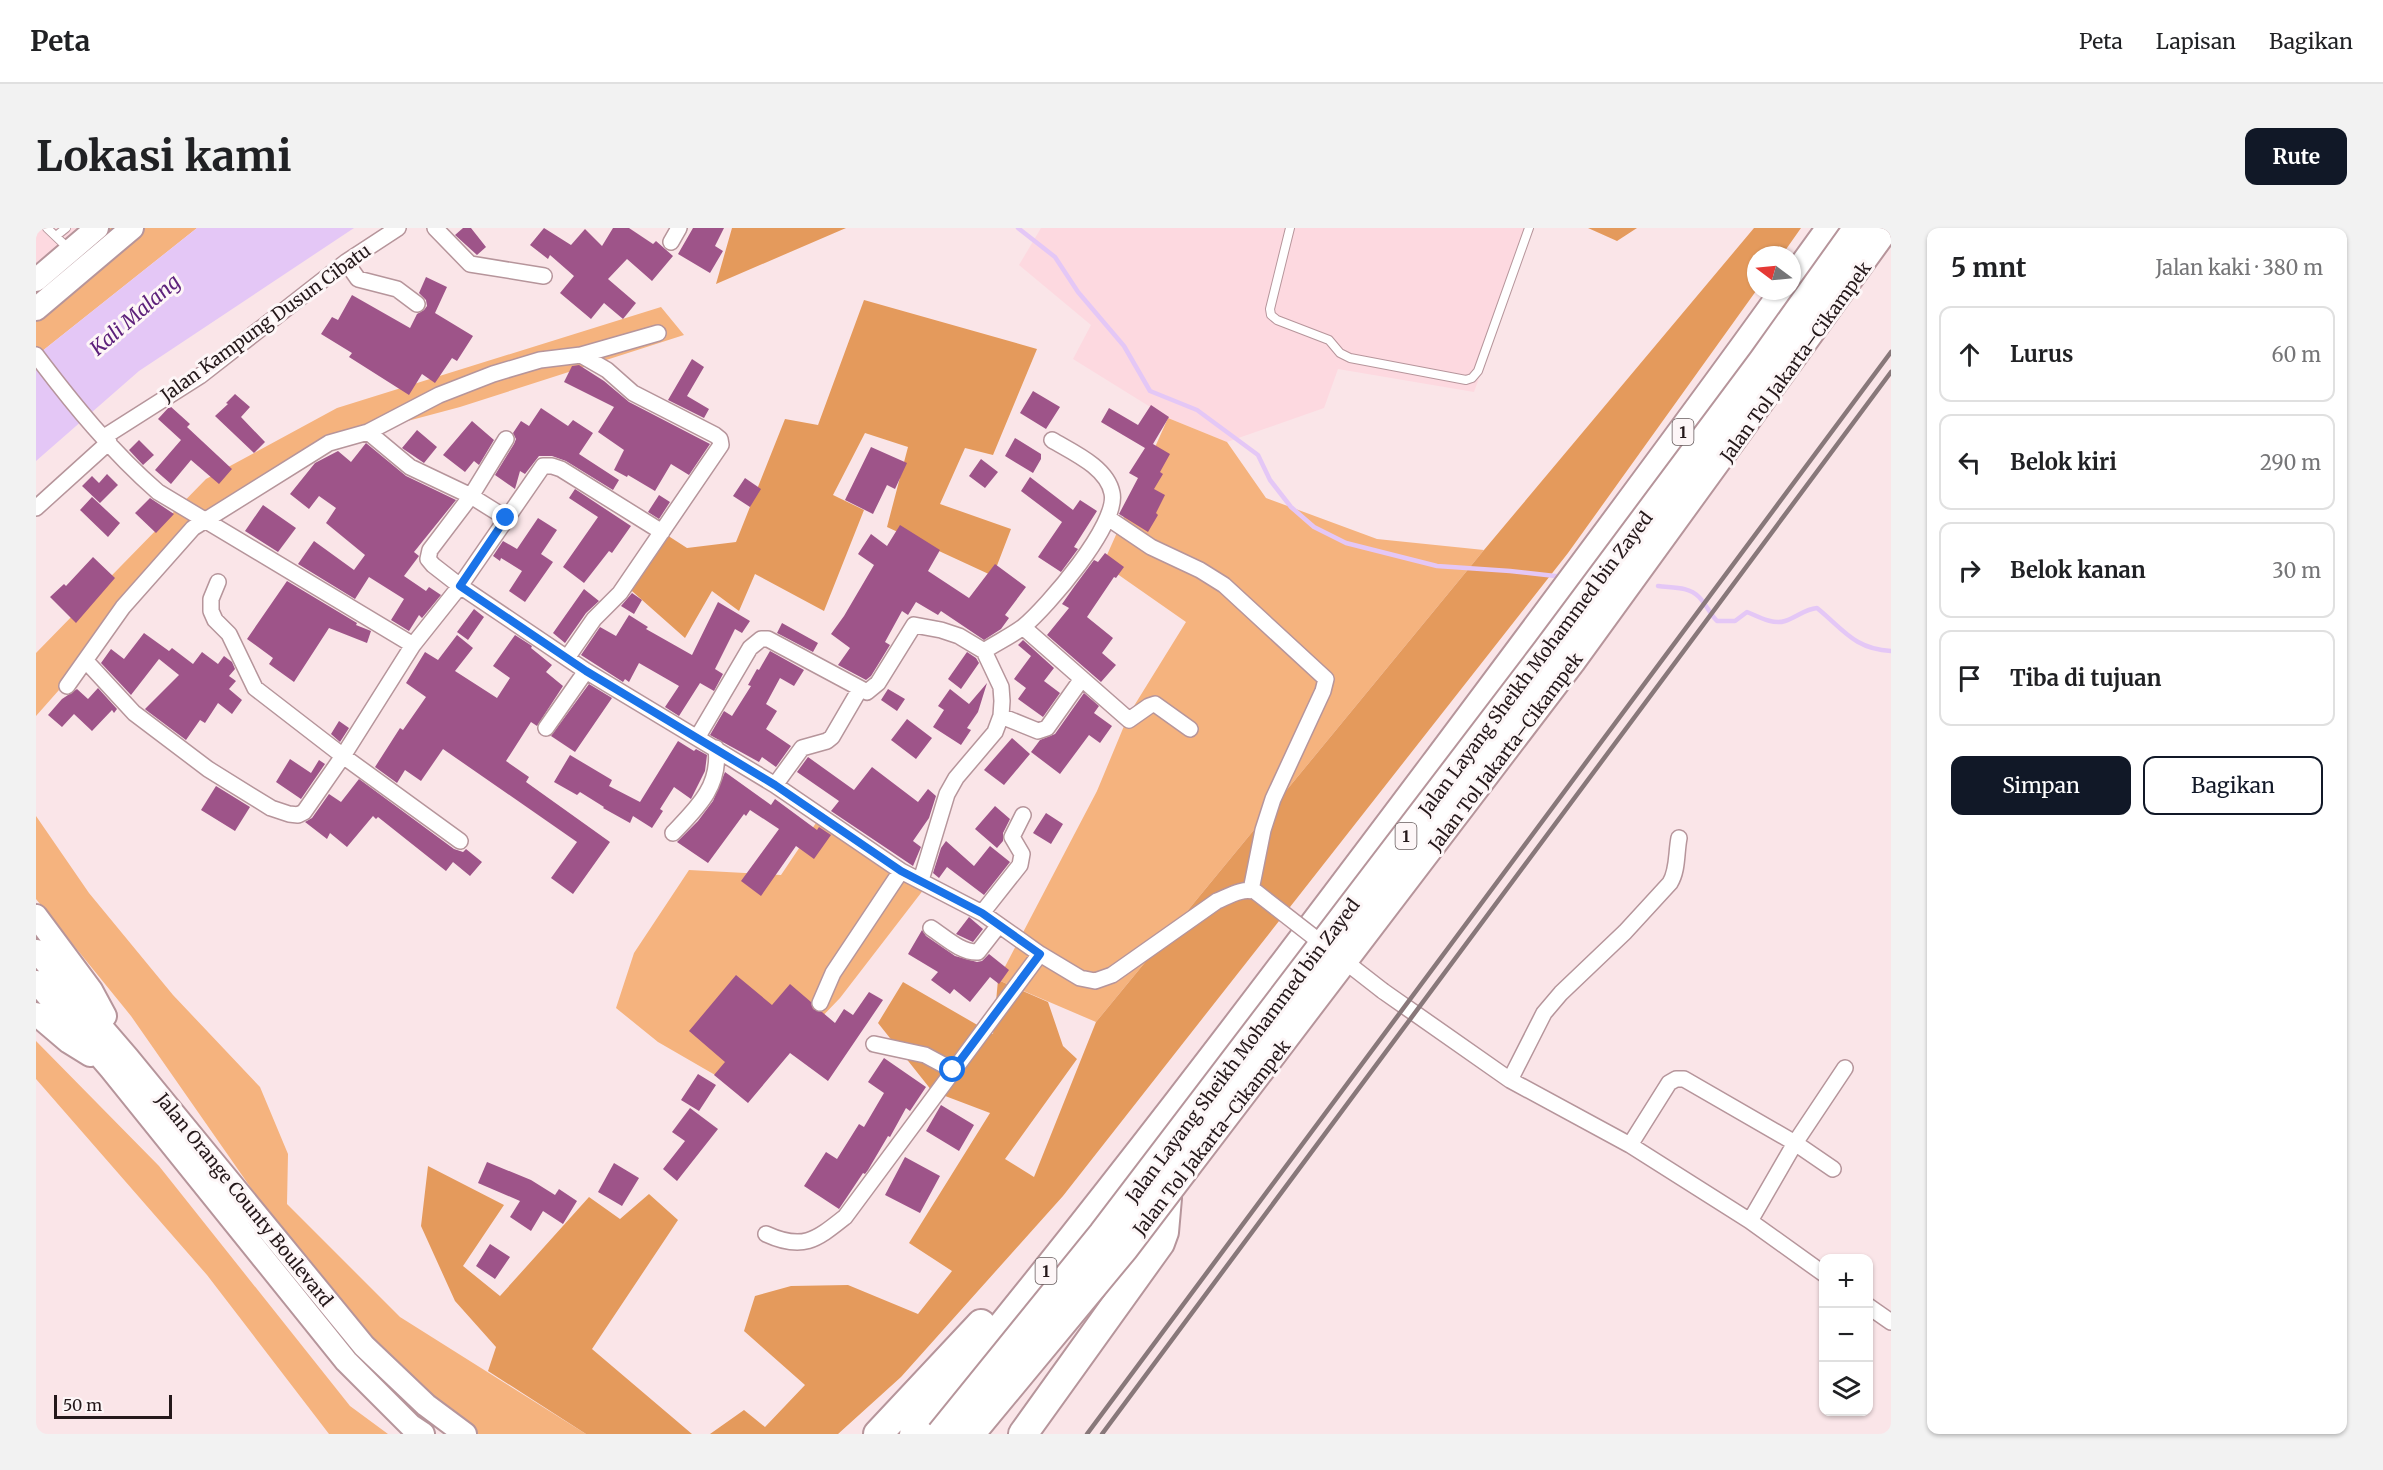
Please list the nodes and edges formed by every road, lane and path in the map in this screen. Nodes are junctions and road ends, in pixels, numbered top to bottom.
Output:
1 (46, 228) edge
2 (132, 228) edge
3 (398, 228) edge
4 (435, 228) edge
5 (1290, 228) edge
6 (1528, 228) edge
7 (1831, 228) edge
8 (1858, 228) edge
9 (1885, 228) edge
10 (1891, 230) edge
11 (76, 235) edge
12 (346, 262) junction
13 (1801, 270) edge
14 (544, 276) dead end
15 (36, 280) edge
16 (1778, 300) edge
17 (417, 304) dead end
18 (36, 309) edge
19 (658, 333) dead end
20 (581, 355) junction
21 (36, 356) edge
22 (369, 432) junction
23 (107, 439) junction
24 (506, 439) dead end
25 (1052, 440) dead end
26 (471, 496) junction
27 (36, 508) edge
28 (506, 518) junction
29 (1108, 518) junction
30 (207, 520) junction
31 (662, 532) junction
32 (218, 582) dead end
33 (460, 586) junction
34 (1023, 627) junction
35 (413, 645) junction
36 (984, 651) junction
37 (567, 658) junction
38 (86, 661) junction
39 (586, 671) junction
40 (1081, 680) junction
41 (67, 686) dead end
42 (860, 689) junction
43 (1001, 716) junction
44 (546, 728) dead end
45 (1190, 729) dead end
46 (697, 738) junction
47 (716, 748) junction
48 (343, 756) junction
49 (775, 785) junction
50 (1023, 816) dead end
51 (673, 833) dead end
52 (1679, 838) dead end
53 (460, 841) dead end
54 (901, 871) junction
55 (921, 880) junction
56 (1254, 891) junction
57 (982, 913) junction
58 (36, 916) edge
59 (999, 925) junction
60 (931, 928) dead end
61 (36, 951) edge
62 (1040, 954) junction
63 (36, 982) edge
64 (820, 1003) dead end
65 (36, 1014) edge
66 (874, 1044) dead end
67 (120, 1063) junction
68 (1845, 1068) dead end
69 (953, 1070) junction
70 (1510, 1080) junction
71 (1176, 1107) junction
72 (1795, 1143) junction
73 (1630, 1145) junction
74 (1833, 1169) dead end
75 (1167, 1198) junction
76 (1750, 1221) junction
77 (766, 1234) dead end
78 (1819, 1270) edge
79 (1872, 1308) edge
80 (1891, 1322) edge
81 (423, 1434) edge
82 (465, 1434) edge
83 (878, 1434) edge
84 (914, 1434) edge
85 (941, 1434) edge
86 (970, 1434) edge
87 (976, 1434) edge
88 (1023, 1434) edge

1 - 11 lane
2 - 18 main road
3 - 12 street, Jalan Kampung Dusun Cibatu
4 - 14 street
5 - 6 lane
7 - 13 highway
8 - 85 highway, Jalan Layang Sheikh Mohammed bin Zayed / 1, bridge
9 - 86 highway, Jalan Layang Sheikh Mohammed bin Zayed / 1, bridge
10 - 75 highway, Jalan Tol Jakarta–Cikampek / 1
11 - 15 main road
12 - 17 street
12 - 23 street, Jalan Kampung Dusun Cibatu
16 - 71 highway, 1
19 - 20 street
20 - 22 street
20 - 31 street
21 - 23 street
22 - 26 street
22 - 30 street
23 - 27 street, Jalan Kampung Dusun Cibatu
23 - 30 street
24 - 26 street
25 - 29 street
26 - 28 street
26 - 33 street
28 - 31 street
28 - 33 street
29 - 34 street
29 - 56 street
30 - 35 street
30 - 38 street
31 - 37 street
32 - 48 street
33 - 35 street
33 - 37 street
34 - 36 street
34 - 40 street
35 - 48 street
36 - 42 street
36 - 43 street
37 - 39 street
38 - 41 street
38 - 48 street
39 - 44 street
39 - 46 street
40 - 43 street
40 - 45 street
42 - 46 street
42 - 49 street
43 - 55 street
46 - 47 street
47 - 49 street
47 - 51 street
48 - 53 street
49 - 54 street
50 - 57 street
52 - 70 street
54 - 55 street
54 - 64 street
55 - 57 street
56 - 62 street
56 - 70 street, bridge
57 - 59 street
58 - 67 main road
59 - 60 street
59 - 62 street
61 - 67 main road, Jalan Orange County Boulevard
62 - 69 street
63 - 67 main road, Jalan Orange County Boulevard
65 - 67 main road
66 - 69 street
67 - 81 main road, Jalan Orange County Boulevard
67 - 82 main road, Jalan Orange County Boulevard
68 - 72 street
69 - 77 street
70 - 73 street
71 - 83 highway
71 - 84 highway, 1
72 - 73 street
72 - 74 street
72 - 76 street
73 - 76 street
75 - 87 highway, Jalan Tol Jakarta–Cikampek / 1
75 - 88 highway
76 - 78 street
79 - 80 street

